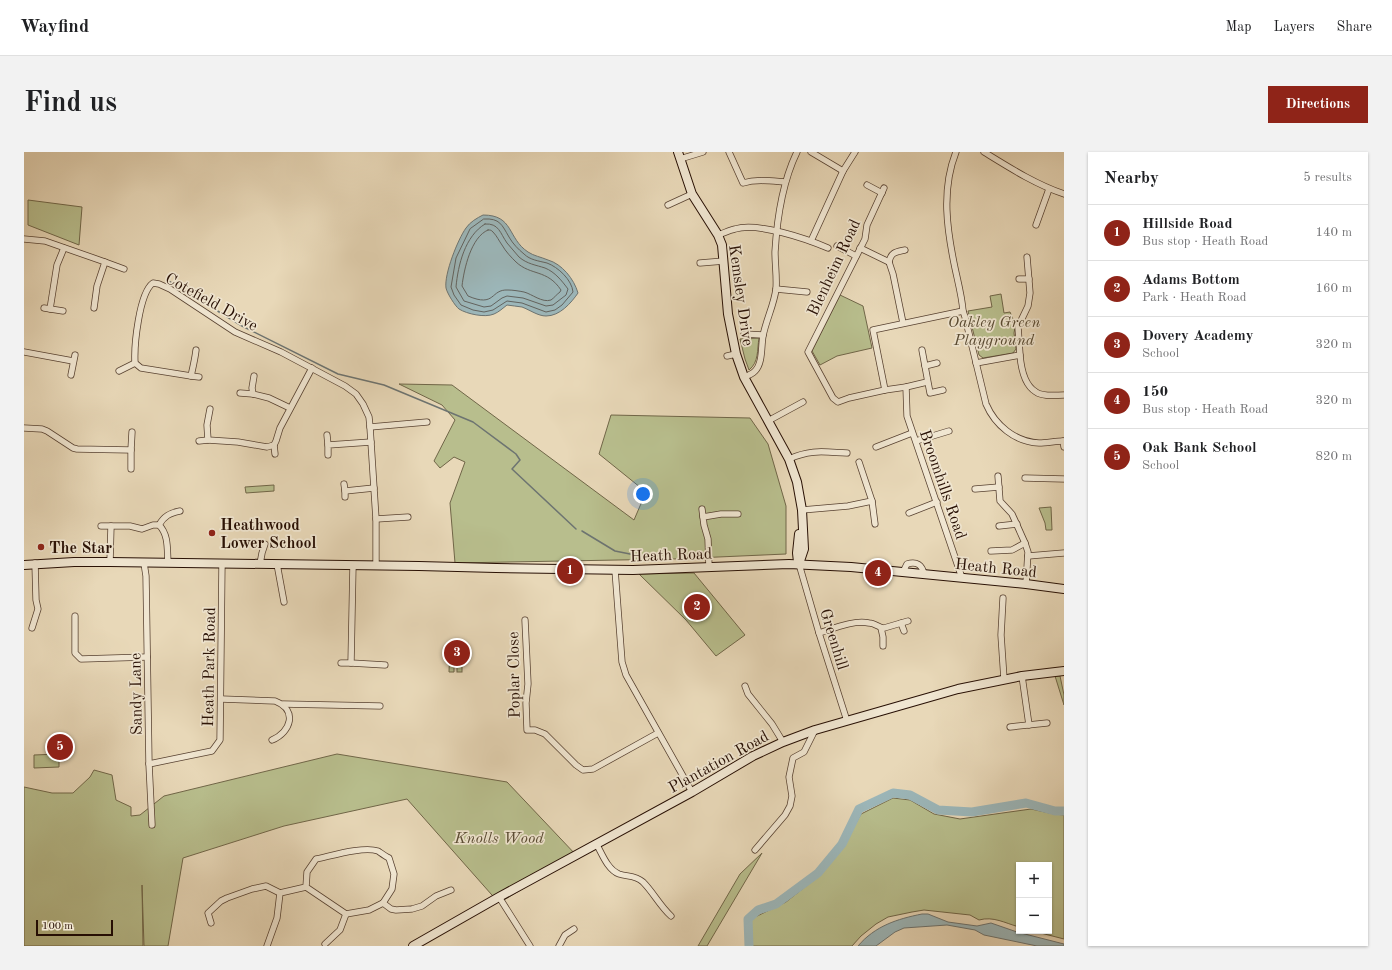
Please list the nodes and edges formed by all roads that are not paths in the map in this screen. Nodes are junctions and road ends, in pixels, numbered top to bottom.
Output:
1 (703, 152) edge
2 (729, 152) edge
3 (797, 152) edge
4 (811, 152) edge
5 (855, 152) edge
6 (956, 152) edge
7 (984, 152) edge
8 (679, 156) edge
9 (843, 171) junction
10 (785, 182) junction
11 (867, 185) dead end
12 (1049, 189) junction
13 (692, 194) junction
14 (1064, 194) edge
15 (668, 205) dead end
16 (1036, 225) dead end
17 (778, 232) junction
18 (718, 236) junction
19 (24, 239) edge
20 (811, 241) junction
21 (837, 246) dead end
22 (64, 248) junction
23 (828, 248) dead end
24 (860, 248) junction
25 (905, 250) dead end
26 (856, 256) junction
27 (1027, 256) dead end
28 (724, 261) junction
29 (105, 262) junction
30 (889, 262) junction
31 (700, 263) dead end
32 (124, 269) dead end
33 (1029, 279) junction
34 (1019, 280) dead end
35 (776, 289) junction
36 (807, 292) dead end
37 (94, 308) dead end
38 (63, 311) dead end
39 (963, 311) junction
40 (903, 323) junction
41 (744, 334) dead end
42 (763, 335) junction
43 (196, 350) dead end
44 (922, 350) dead end
45 (24, 352) edge
46 (736, 354) junction
47 (75, 355) dead end
48 (1020, 355) junction
49 (727, 356) dead end
50 (74, 361) junction
51 (135, 363) junction
52 (937, 363) dead end
53 (976, 363) junction
54 (925, 366) junction
55 (312, 368) junction
56 (119, 371) dead end
57 (71, 375) dead end
58 (191, 376) junction
59 (254, 376) dead end
60 (199, 377) dead end
61 (744, 377) junction
62 (928, 382) junction
63 (906, 387) junction
64 (885, 390) junction
65 (943, 390) dead end
66 (240, 393) dead end
67 (253, 394) junction
68 (1064, 395) edge
69 (803, 402) dead end
70 (290, 408) junction
71 (210, 410) dead end
72 (768, 421) junction
73 (427, 422) dead end
74 (370, 427) junction
75 (24, 428) edge
76 (949, 431) dead end
77 (132, 432) dead end
78 (912, 433) junction
79 (327, 435) dead end
80 (208, 440) junction
81 (199, 441) dead end
82 (916, 441) junction
83 (1064, 441) edge
84 (371, 442) junction
85 (274, 445) junction
86 (328, 445) junction
87 (876, 447) dead end
88 (1064, 447) edge
89 (131, 450) junction
90 (847, 453) dead end
91 (275, 454) dead end
92 (328, 455) dead end
93 (789, 459) junction
94 (859, 462) dead end
95 (131, 469) dead end
96 (998, 476) dead end
97 (1025, 478) dead end
98 (1064, 479) edge
99 (344, 484) dead end
100 (999, 487) junction
101 (374, 488) junction
102 (975, 488) dead end
103 (872, 501) junction
104 (937, 502) junction
105 (702, 509) dead end
106 (802, 510) junction
107 (180, 511) dead end
108 (909, 513) dead end
109 (738, 514) dead end
110 (408, 517) dead end
111 (703, 517) junction
112 (376, 519) junction
113 (875, 524) dead end
114 (1017, 524) junction
115 (159, 525) junction
116 (101, 526) dead end
117 (110, 526) junction
118 (999, 526) dead end
119 (1025, 543) junction
120 (265, 544) dead end
121 (991, 551) dead end
122 (1064, 553) edge
123 (1028, 556) junction
124 (110, 562) junction
125 (35, 563) junction
126 (144, 563) junction
127 (168, 563) junction
128 (222, 563) junction
129 (260, 564) junction
130 (277, 564) junction
131 (799, 564) junction
132 (24, 565) edge
133 (353, 565) junction
134 (376, 565) junction
135 (709, 567) junction
136 (615, 570) junction
137 (962, 578) junction
138 (1026, 584) junction
139 (1064, 588) edge
140 (1003, 598) dead end
141 (284, 602) dead end
142 (75, 616) dead end
143 (525, 620) dead end
144 (908, 621) dead end
145 (901, 623) junction
146 (32, 628) dead end
147 (881, 628) junction
148 (904, 631) dead end
149 (819, 633) junction
150 (884, 646) dead end
151 (147, 657) junction
152 (341, 663) dead end
153 (351, 663) junction
154 (385, 665) dead end
155 (1064, 671) edge
156 (1022, 676) junction
157 (1004, 679) junction
158 (745, 686) dead end
159 (222, 699) junction
160 (283, 704) junction
161 (380, 706) dead end
162 (846, 721) junction
163 (1047, 723) dead end
164 (1029, 725) junction
165 (1010, 727) dead end
166 (815, 730) junction
167 (658, 733) junction
168 (272, 740) dead end
169 (783, 742) junction
170 (148, 764) junction
171 (692, 792) junction
172 (152, 825) dead end
173 (597, 844) junction
174 (755, 850) dead end
175 (306, 887) junction
176 (451, 890) dead end
177 (280, 893) junction
178 (499, 897) junction
179 (383, 903) junction
180 (346, 914) junction
181 (671, 916) dead end
182 (211, 923) dead end
183 (574, 929) dead end
184 (325, 944) dead end
185 (267, 946) edge
186 (413, 946) edge
187 (530, 946) edge
188 (559, 946) edge

1 - 8 street
2 - 10 street
3 - 10 street
4 - 9 street
5 - 9 street
6 - 39 street
7 - 12 street
8 - 13 street, Kemsley Drive
9 - 20 street
10 - 17 street
11 - 24 street, Blenheim Road
12 - 14 street
12 - 16 street
13 - 15 street
13 - 18 street, Kemsley Drive
17 - 18 street
17 - 20 street
17 - 35 street
18 - 28 street, Kemsley Drive
19 - 22 street
20 - 23 street
21 - 26 street
22 - 29 street
22 - 38 street
24 - 26 street, Blenheim Road
24 - 30 street
25 - 30 street
26 - 64 street, Blenheim Road
27 - 33 street
28 - 31 street
28 - 46 street, Kemsley Drive
29 - 32 street
29 - 37 street
30 - 40 street
33 - 34 street
33 - 48 street
35 - 36 street
35 - 42 street
39 - 40 street
39 - 53 street
40 - 64 street
41 - 42 street
42 - 61 street
43 - 58 street
44 - 54 street
45 - 50 street
46 - 49 street
46 - 61 street, Kemsley Drive
47 - 50 street
48 - 53 street
48 - 68 street
50 - 57 street
51 - 55 street, Cotefield Drive
51 - 56 street
51 - 58 street
52 - 54 street
53 - 83 street
54 - 62 street
55 - 70 street
55 - 74 street, Cotefield Drive
58 - 60 street
59 - 67 street
61 - 72 street, Kemsley Drive
62 - 63 street
62 - 65 street
63 - 64 street
63 - 78 street, Broomhills Road
66 - 67 street
67 - 70 street
69 - 72 street
70 - 85 street
71 - 80 street
72 - 93 street, Kemsley Drive
73 - 74 street
74 - 84 street, Cotefield Drive
75 - 89 street
76 - 82 street
77 - 89 street
78 - 82 street, Broomhills Road
78 - 87 street
79 - 86 street
80 - 81 street
80 - 85 street
82 - 104 street, Broomhills Road
83 - 88 street
84 - 86 street
84 - 101 street, Cotefield Drive
85 - 91 street
86 - 92 street
89 - 95 street
90 - 93 street
93 - 106 street, Kemsley Drive
94 - 103 street
96 - 100 street
97 - 98 street
99 - 101 street
100 - 102 street
100 - 114 street
101 - 112 street, Cotefield Drive
103 - 106 street
103 - 113 street
104 - 108 street
104 - 137 street, Broomhills Road
105 - 111 street
106 - 131 street, Kemsley Drive
107 - 115 street
109 - 111 street
110 - 112 street
111 - 135 street
112 - 134 street, Cotefield Drive
114 - 118 street
114 - 119 street
115 - 117 street
115 - 127 street
116 - 117 street
117 - 124 street
119 - 121 street
119 - 123 street
120 - 129 street
122 - 123 street
123 - 138 street
124 - 125 street, Heath Road
124 - 126 street, Heath Road
125 - 132 street, Heath Road
125 - 146 street
126 - 127 street, Heath Road
126 - 151 street, Sandy Lane
127 - 128 street, Heath Road
128 - 129 street, Heath Road
128 - 159 street, Heath Park Road
129 - 130 street, Heath Road
130 - 133 street, Heath Road
130 - 141 street
131 - 135 street, Heath Road
131 - 137 street, Heath Road
131 - 149 street, Greenhill
133 - 134 street, Heath Road
133 - 153 street
134 - 136 street, Heath Road
135 - 136 street, Heath Road
136 - 167 street
137 - 138 street, Heath Road
138 - 139 street, Heath Road
140 - 157 street
142 - 151 street
143 - 167 street, Poplar Close
144 - 145 street
145 - 147 street
145 - 148 street
147 - 149 street
147 - 150 street
149 - 162 street, Greenhill
151 - 170 street, Sandy Lane
152 - 153 street
153 - 154 street
155 - 156 street, Plantation Road
156 - 157 street, Plantation Road
156 - 164 street
157 - 162 street, Plantation Road
158 - 169 street
159 - 160 street
159 - 170 street, Heath Park Road
160 - 161 street
160 - 168 street
162 - 166 street, Plantation Road
163 - 164 street
164 - 165 street
166 - 169 street, Plantation Road
166 - 174 street
167 - 171 street
169 - 171 street, Plantation Road
170 - 172 street, Sandy Lane
171 - 173 street, Plantation Road
173 - 178 street, Plantation Road
173 - 181 street
175 - 177 street
175 - 179 street
175 - 180 street
176 - 179 street
177 - 182 street
177 - 185 street
178 - 186 street, Plantation Road
178 - 187 street
179 - 180 street
180 - 184 street
183 - 188 street

